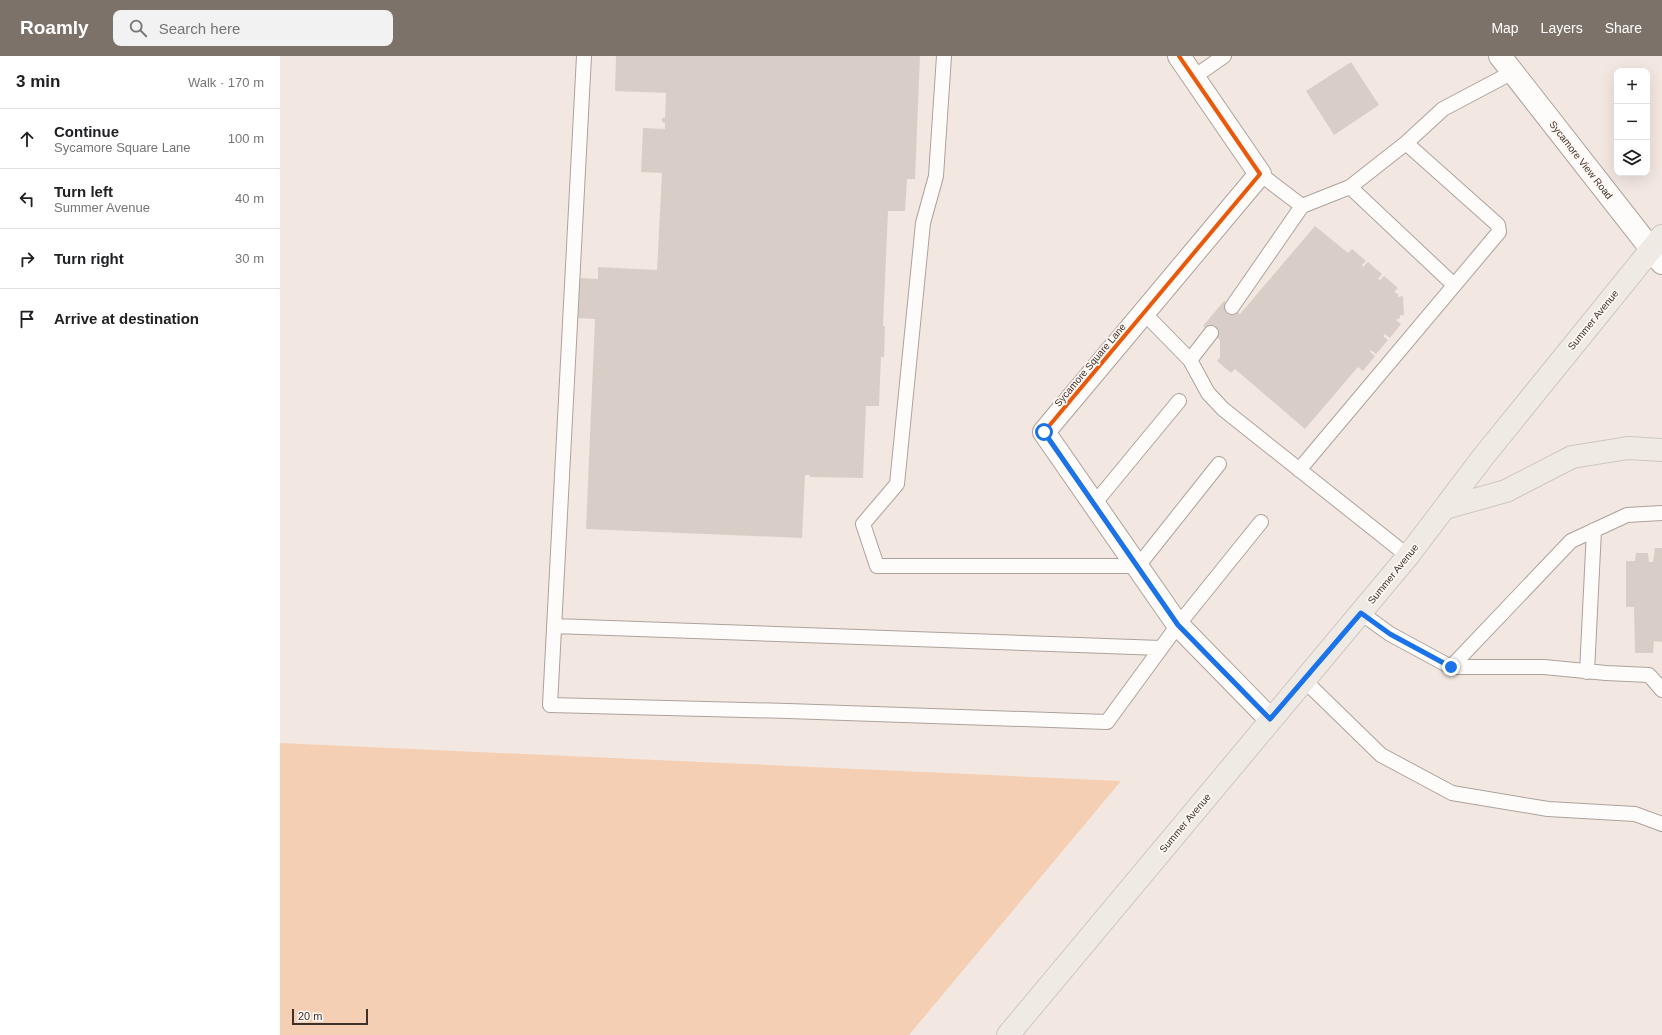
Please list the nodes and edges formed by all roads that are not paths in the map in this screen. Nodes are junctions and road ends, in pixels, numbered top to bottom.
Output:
1 (584, 56) edge
2 (944, 56) edge
3 (1179, 56) edge
4 (1224, 56) edge
5 (1506, 64) edge
6 (1194, 77) junction
7 (1406, 144) junction
8 (1260, 174) junction
9 (1350, 188) junction
10 (1302, 206) junction
11 (1658, 250) edge
12 (1454, 285) junction
13 (1232, 307) dead end
14 (1144, 314) junction
15 (1211, 333) dead end
16 (1190, 360) junction
17 (1179, 401) dead end
18 (1662, 450) edge
19 (1219, 464) dead end
20 (1299, 470) junction
21 (1094, 504) junction
22 (1445, 508) junction
23 (1662, 513) edge
24 (1261, 522) dead end
25 (1594, 530) junction
26 (1408, 556) junction
27 (1138, 566) junction
28 (1361, 613) junction
29 (1178, 625) junction
30 (554, 626) junction
31 (1161, 648) junction
32 (1451, 667) junction
33 (1587, 672) junction
34 (1655, 674) edge
35 (1304, 680) junction
36 (1662, 690) edge
37 (1270, 719) junction
38 (1662, 824) edge
39 (1008, 1035) edge

1 - 30 lane
2 - 27 lane
3 - 6 street
4 - 6 lane
5 - 7 lane
5 - 11 street, Sycamore View Road
6 - 8 street
7 - 9 lane
7 - 12 lane
8 - 10 lane
8 - 14 street, Sycamore Square Lane
9 - 10 lane
9 - 12 lane
10 - 13 lane
11 - 22 main road, Summer Avenue
12 - 20 lane
14 - 16 lane
14 - 21 street, Sycamore Square Lane
15 - 16 lane
16 - 20 lane
17 - 21 lane
18 - 22 main road
19 - 27 lane
20 - 26 lane
21 - 27 street, Sycamore Square Lane
22 - 26 main road, Summer Avenue
23 - 25 lane
24 - 29 lane
25 - 32 lane
25 - 33 lane
26 - 28 main road, Summer Avenue
27 - 29 street, Sycamore Square Lane
28 - 32 lane
28 - 35 main road, Summer Avenue
29 - 31 lane
29 - 37 street, Sycamore Square Lane
30 - 31 lane
30 - 31 lane
32 - 33 lane
33 - 34 lane
34 - 36 lane
35 - 37 main road, Summer Avenue
35 - 38 lane
37 - 39 main road, Summer Avenue

